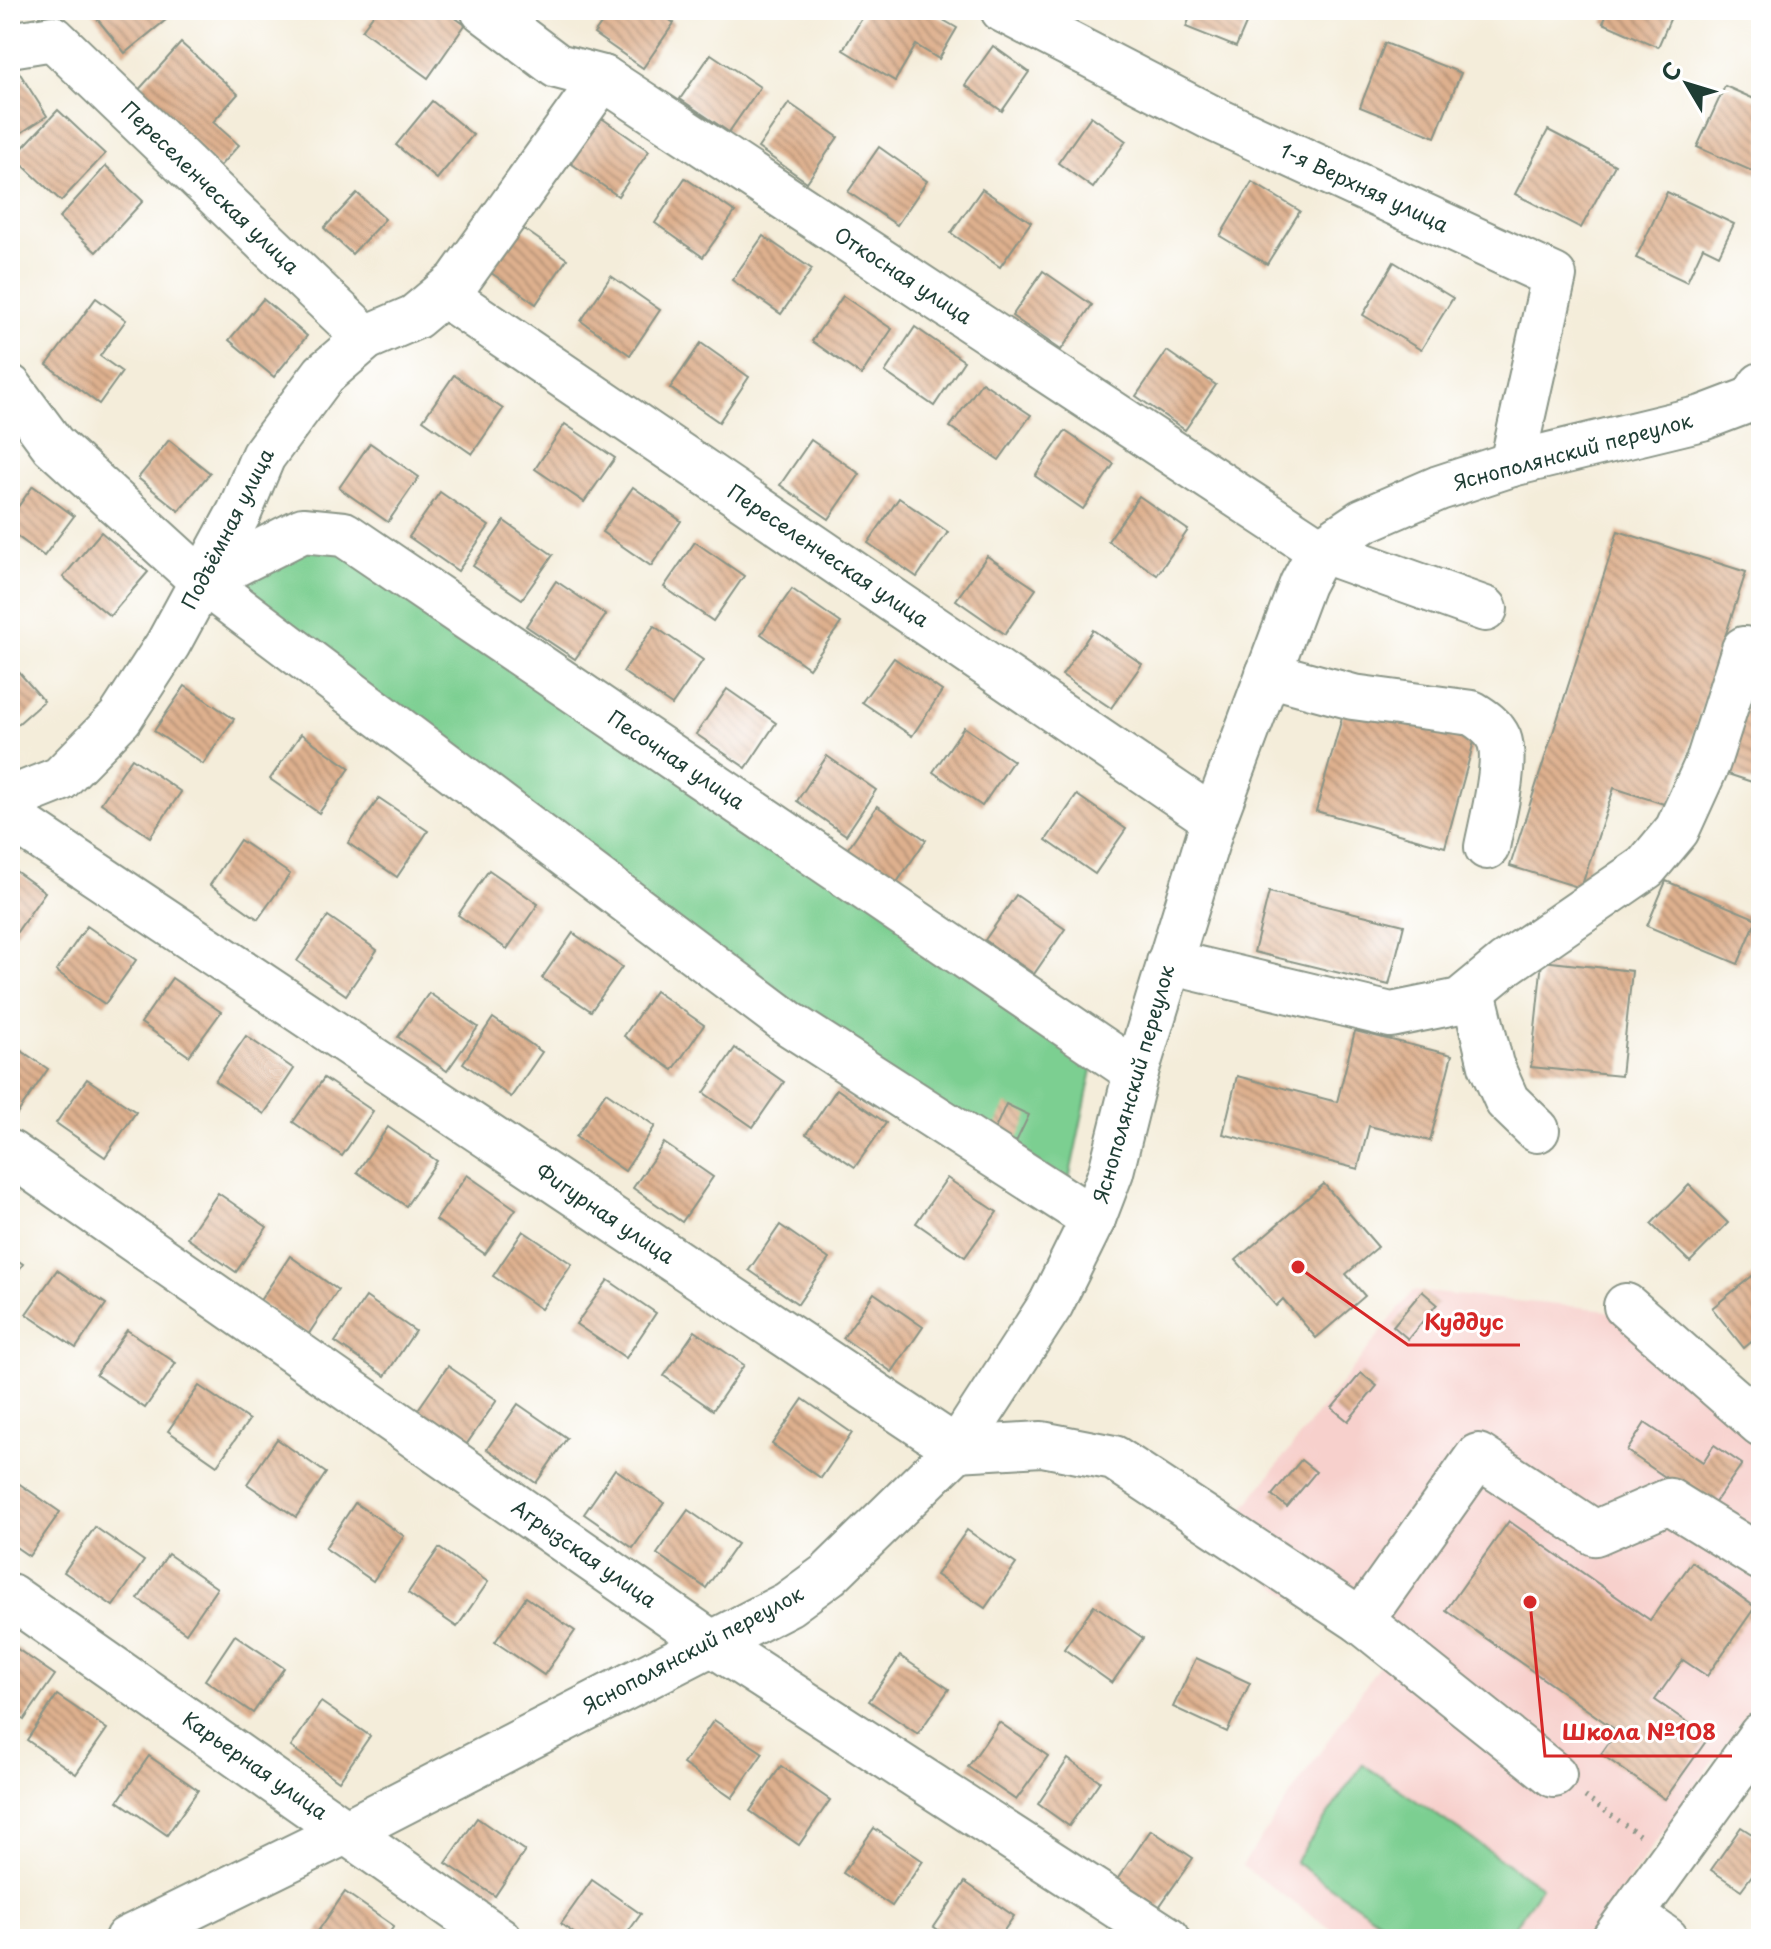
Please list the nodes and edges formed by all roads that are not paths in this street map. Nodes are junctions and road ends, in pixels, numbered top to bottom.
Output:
1 (483, 10) edge
2 (1003, 10) edge
3 (10, 45) edge
4 (603, 78) junction
5 (443, 294) junction
6 (366, 338) junction
7 (1761, 385) edge
8 (10, 387) edge
9 (1512, 464) junction
10 (1320, 550) junction
11 (202, 581) junction
12 (1485, 609) dead end
13 (1744, 649) dead end
14 (1268, 674) junction
15 (10, 799) edge
16 (10, 817) edge
17 (1214, 819) junction
18 (1487, 847) dead end
19 (1169, 962) junction
20 (1473, 991) junction
21 (1136, 1072) junction
22 (1537, 1130) dead end
23 (10, 1153) edge
24 (1093, 1219) junction
25 (1626, 1306) dead end
26 (1761, 1424) edge
27 (957, 1449) junction
28 (1761, 1558) edge
29 (10, 1596) edge
30 (1361, 1621) junction
31 (710, 1642) junction
32 (1761, 1735) edge
33 (1554, 1775) road end
34 (349, 1830) junction
35 (1638, 1931) edge
36 (127, 1939) edge
37 (499, 1939) edge
38 (1168, 1939) edge

1 - 4 street, Откосная улица
2 - 9 street, 1-я Верхняя улица
3 - 6 street, Переселенческая улица
4 - 5 street, Подъёмная улица
4 - 10 street, Откосная улица
5 - 6 street, Подъёмная улица
5 - 17 street, Переселенческая улица
6 - 11 street, Подъёмная улица
7 - 9 street, Яснополянский переулок
8 - 11 street
9 - 10 street, Яснополянский переулок
10 - 12 street, Откосная улица
10 - 14 street, Яснополянский переулок
11 - 15 street, Подъёмная улица
11 - 21 street, Песочная улица
11 - 24 street
13 - 20 street
14 - 17 street, Яснополянский переулок
14 - 18 street
16 - 27 street, Фигурная улица
17 - 19 street, Яснополянский переулок
19 - 20 street
19 - 21 street, Яснополянский переулок
20 - 22 street
21 - 24 street, Яснополянский переулок
23 - 31 street, Агрызская улица
24 - 27 street, Яснополянский переулок
25 - 26 street
27 - 30 street
27 - 31 street, Яснополянский переулок
28 - 30 street
29 - 34 street, Карьерная улица
30 - 33 street
31 - 34 street, Яснополянский переулок
31 - 38 street, Агрызская улица
32 - 35 street
34 - 36 street, Яснополянский переулок
34 - 37 street, Карьерная улица

